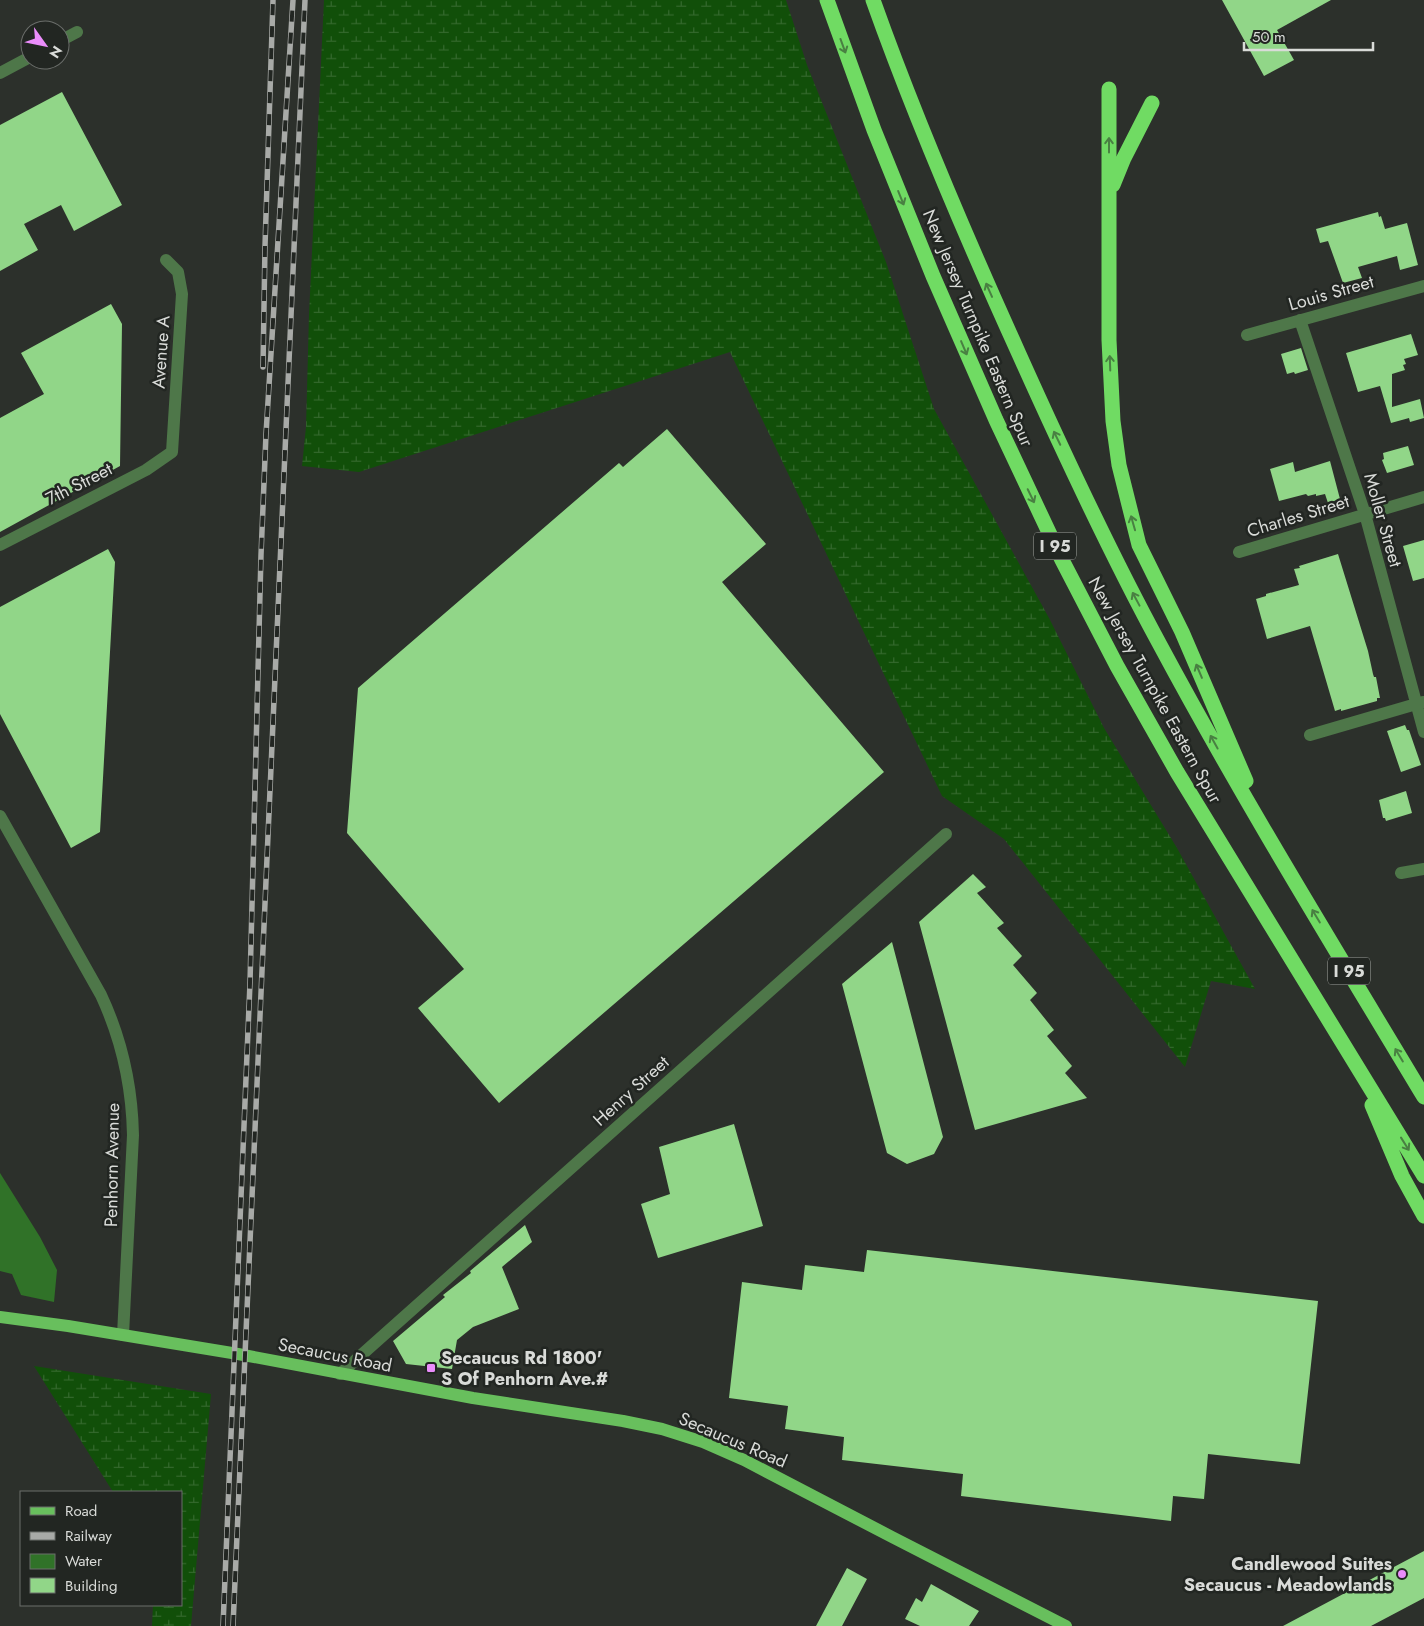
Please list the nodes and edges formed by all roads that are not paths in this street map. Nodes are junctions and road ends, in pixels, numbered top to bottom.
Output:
1 (827, 0) edge
2 (873, 0) edge
3 (76, 32) dead end
4 (70, 35) edge
5 (20, 62) edge
6 (0, 73) edge
7 (1109, 89) dead end
8 (1152, 103) dead end
9 (1110, 194) junction
10 (166, 260) dead end
11 (1424, 286) edge
12 (1300, 320) junction
13 (1247, 335) dead end
14 (172, 452) joint
15 (1424, 497) edge
16 (1365, 514) junction
17 (0, 545) edge
18 (1240, 552) dead end
19 (1420, 702) edge
20 (1424, 732) edge
21 (1310, 735) dead end
22 (0, 816) edge
23 (946, 834) dead end
24 (1273, 845) junction
25 (1424, 869) edge
26 (1401, 873) dead end
27 (1351, 1058) junction
28 (1424, 1097) edge
29 (1424, 1176) edge
30 (1424, 1216) edge
31 (0, 1317) edge
32 (123, 1335) junction
33 (340, 1374) junction
34 (1066, 1626) edge

1 -> 27 highway, New Jersey Turnpike Eastern Spur / I 95
24 -> 2 highway, New Jersey Turnpike Eastern Spur / I 95
3 - 4 street
5 - 6 street
9 -> 7 highway
8 - 9 highway
24 -> 9 highway
10 - 14 street, Avenue A
11 - 12 street, Louis Street
12 - 13 street, Louis Street
12 - 16 street, Moller Street
14 - 17 street, 7th Street
15 - 16 street, Charles Street
16 - 18 street, Charles Street
16 - 19 street, Moller Street
19 - 20 street, Moller Street
19 - 21 street
22 - 32 street, Penhorn Avenue
23 - 33 street, Henry Street
28 -> 24 highway, New Jersey Turnpike Eastern Spur / I 95
25 - 26 street
27 -> 29 highway, New Jersey Turnpike Eastern Spur / I 95
27 - 30 highway
31 - 32 main road, Secaucus Road
32 - 33 main road, Secaucus Road
33 - 34 main road, Secaucus Road

